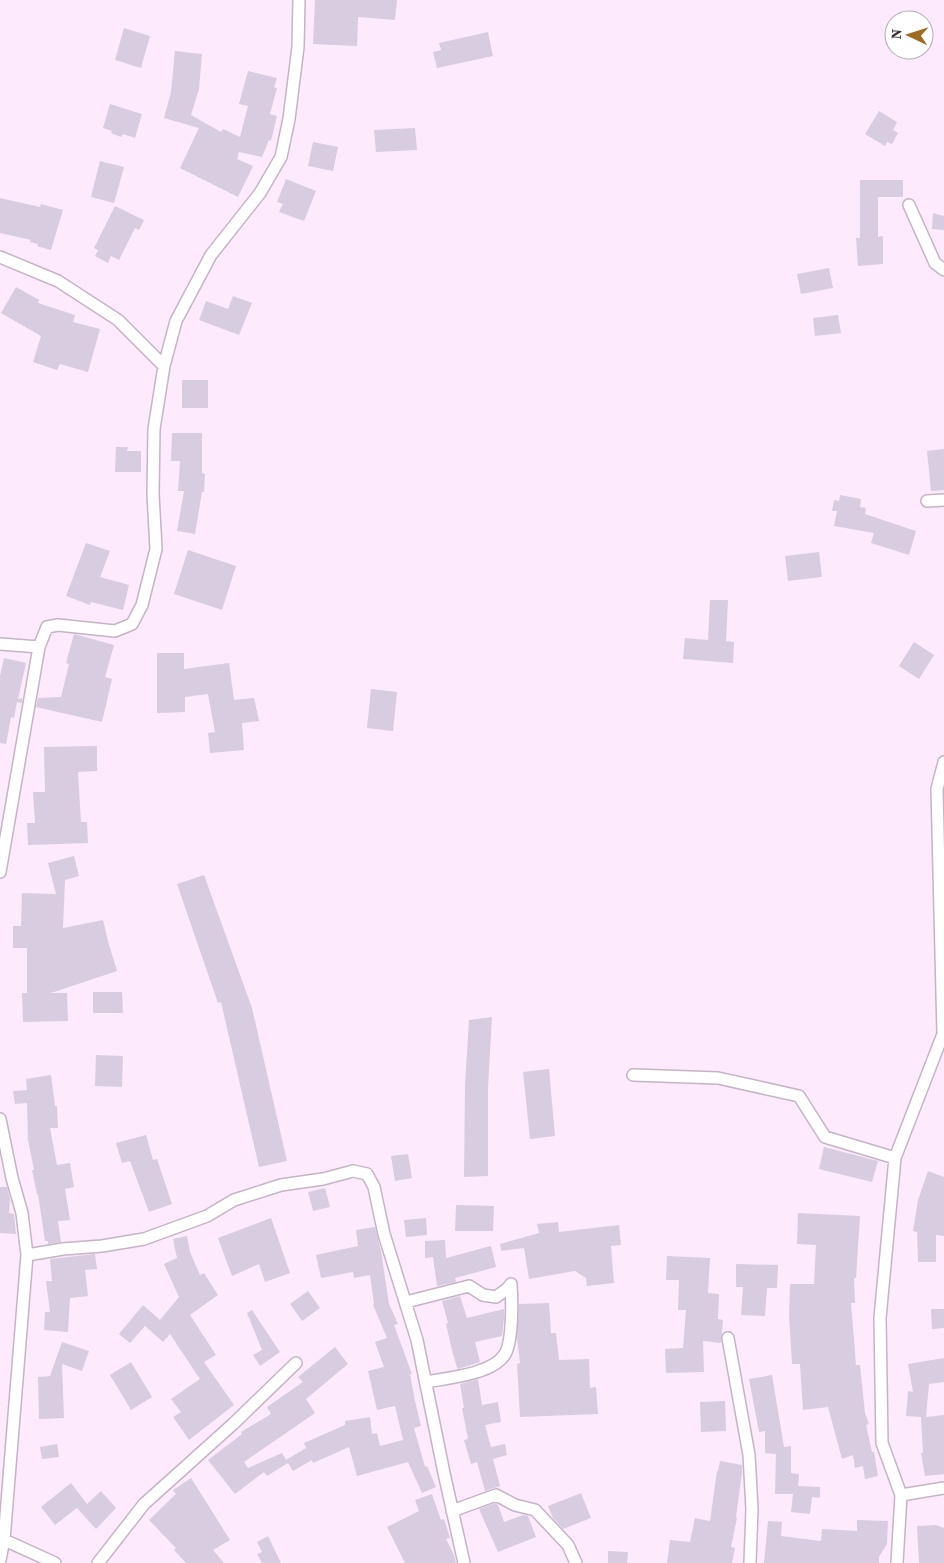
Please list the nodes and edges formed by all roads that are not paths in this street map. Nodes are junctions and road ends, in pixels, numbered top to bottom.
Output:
1 (300, 0) edge
2 (909, 205) dead end
3 (0, 257) edge
4 (944, 270) edge
5 (164, 366) junction
6 (944, 500) edge
7 (926, 501) dead end
8 (0, 644) edge
9 (40, 648) junction
10 (944, 762) edge
11 (0, 872) edge
12 (633, 1074) dead end
13 (0, 1119) edge
14 (895, 1158) junction
15 (27, 1255) junction
16 (406, 1302) junction
17 (728, 1338) dead end
18 (296, 1363) dead end
19 (426, 1382) junction
20 (944, 1488) edge
21 (901, 1495) junction
22 (452, 1510) junction
23 (2, 1539) edge
24 (0, 1560) edge
25 (55, 1563) edge
26 (98, 1563) edge
27 (464, 1563) edge
28 (576, 1563) edge
29 (750, 1563) edge
30 (897, 1563) edge

1 - 5 street
2 - 4 street
3 - 5 street
5 - 9 street
6 - 7 street
8 - 9 street
9 - 11 street
10 - 14 street
12 - 14 street
13 - 15 street
14 - 21 street
15 - 16 street
15 - 23 street
16 - 19 street
16 - 19 street
17 - 29 street
18 - 26 street
19 - 22 street
20 - 21 street
21 - 30 street
22 - 27 street
22 - 28 street
23 - 24 street
23 - 25 street

